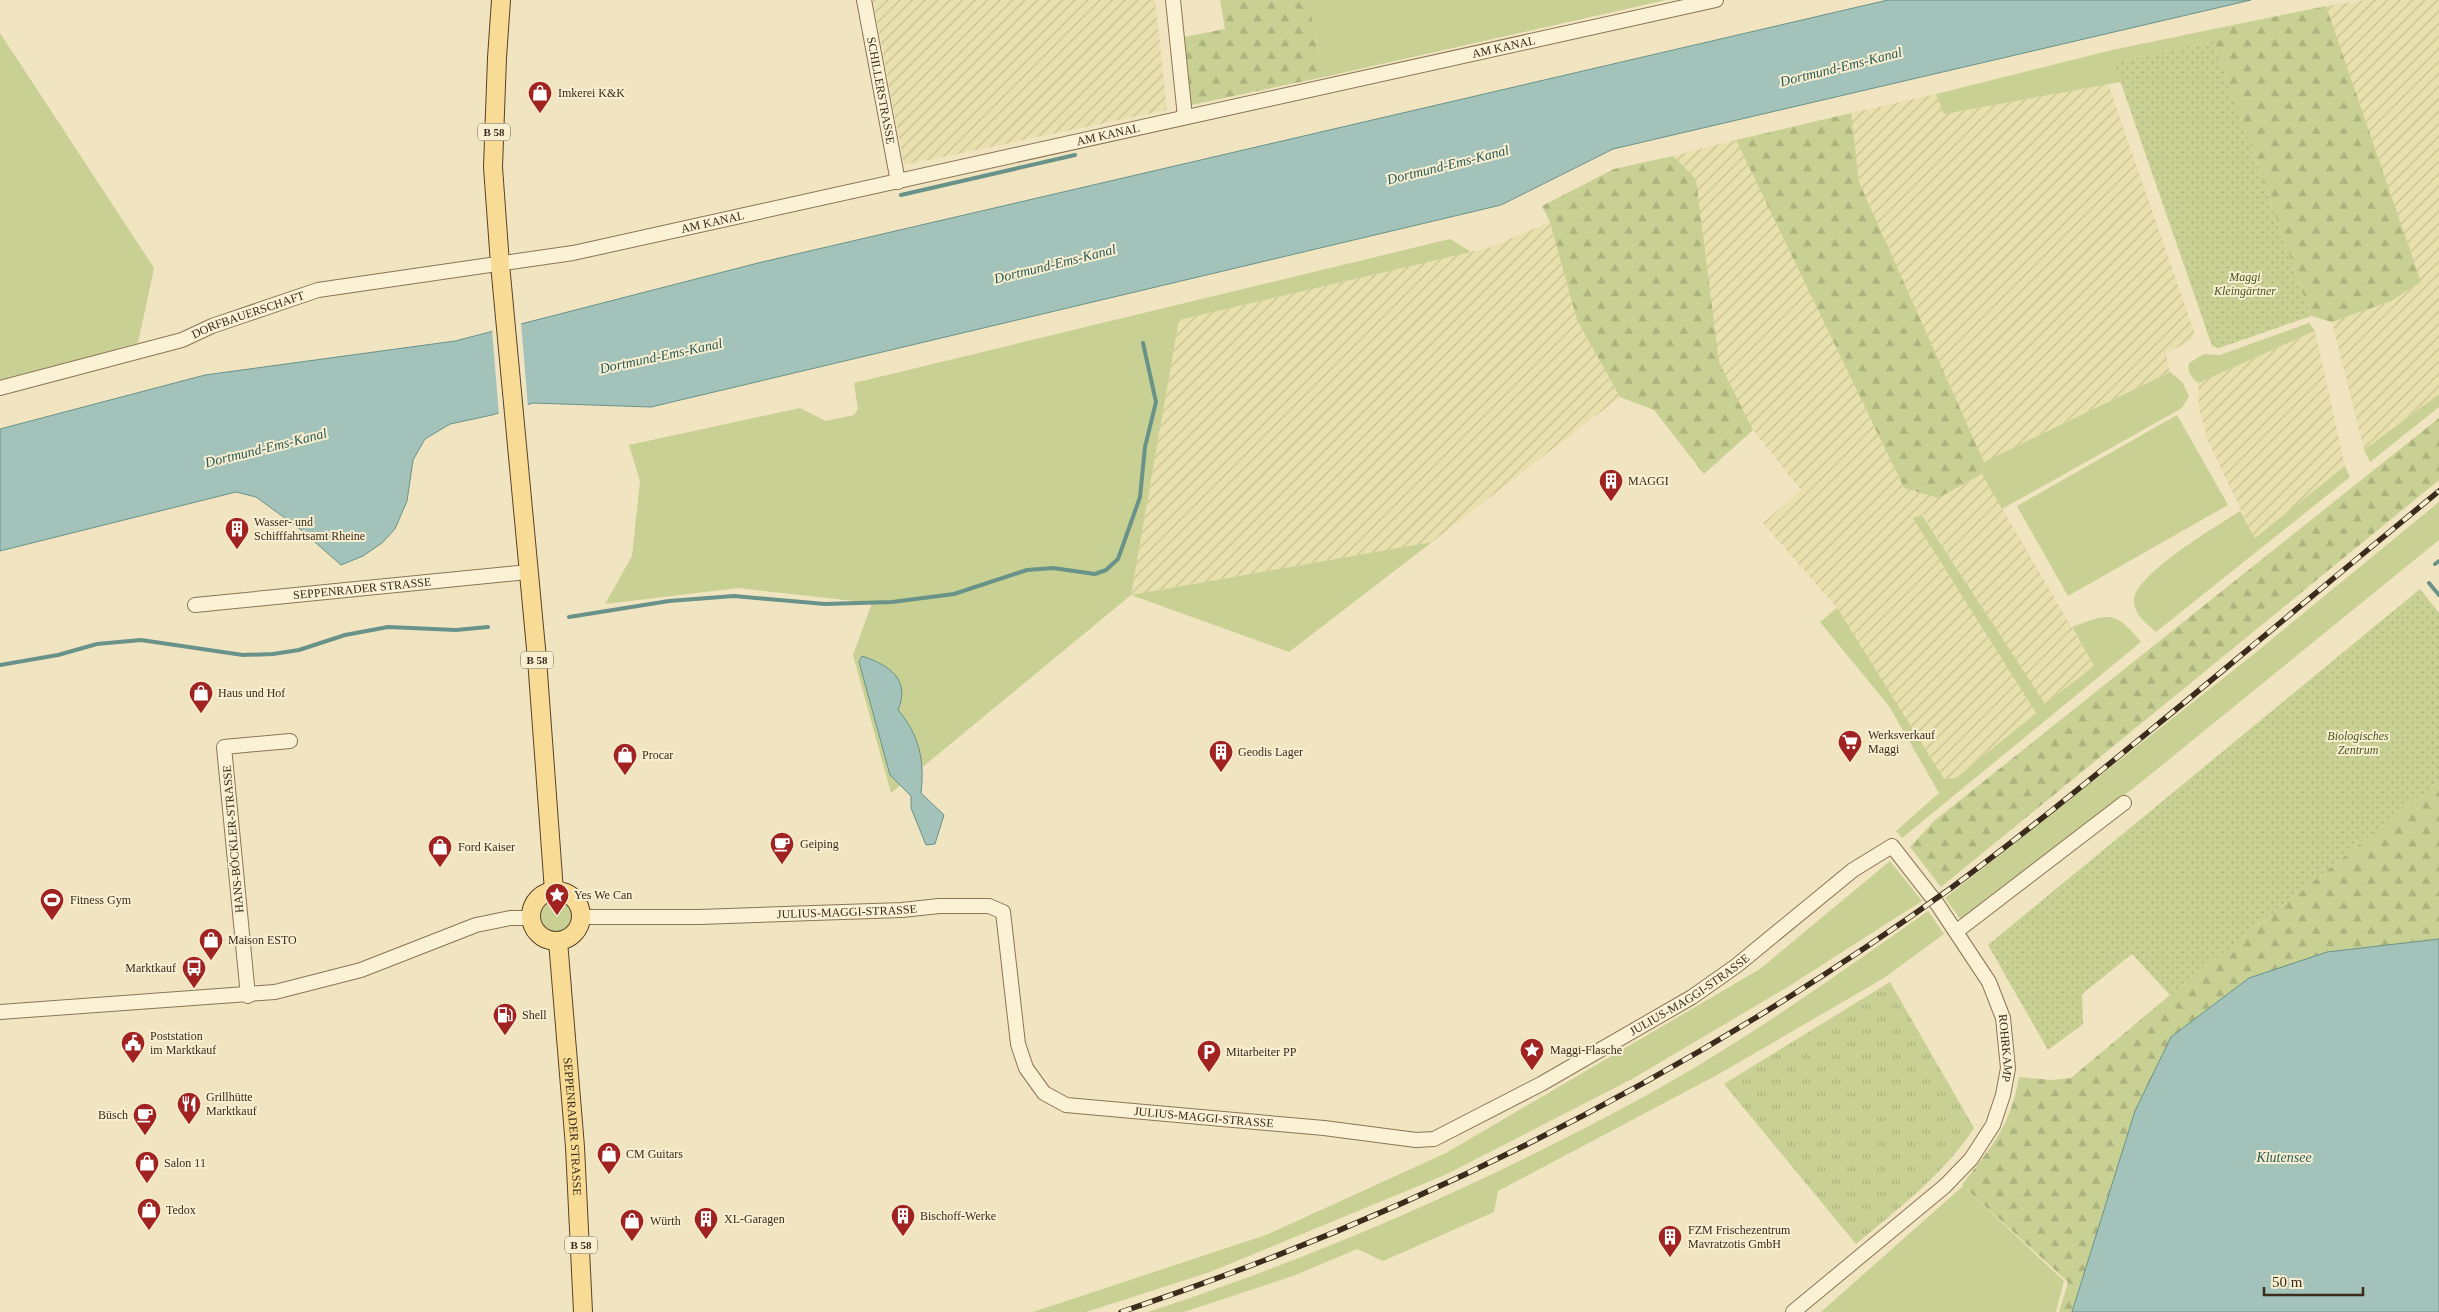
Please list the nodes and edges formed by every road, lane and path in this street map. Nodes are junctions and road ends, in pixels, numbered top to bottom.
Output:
1 (501, 0) edge
2 (864, 0) edge
3 (1173, 0) edge
4 (1716, 0) edge
5 (1185, 117) junction
6 (898, 182) junction
7 (500, 264) junction
8 (0, 388) edge
9 (528, 572) junction
10 (195, 605) dead end
11 (290, 740) dead end
12 (2124, 803) dead end
13 (1892, 846) joint
14 (554, 891) junction
15 (581, 917) junction
16 (531, 918) junction
17 (1957, 931) junction
18 (558, 941) junction
19 (248, 996) junction
20 (0, 1012) edge
21 (584, 1312) edge
22 (1793, 1312) edge

1 - 7 main road, B 58
2 - 6 street, SCHILLERSTRASSE
3 - 5 street
4 - 5 street, AM KANAL
5 - 6 street, AM KANAL
6 - 7 street, AM KANAL
7 - 8 street, DORFBAUERSCHAFT
7 - 9 main road, B 58
9 - 10 street, SEPPENRADER STRASSE
9 - 14 main road, B 58
11 - 19 street, HANS-BÖCKLER-STRASSE
12 - 17 street
13 - 15 street, JULIUS-MAGGI-STRASSE
13 - 17 street, ROHRKAMP
14 - 15 main road
14 - 16 main road
15 - 18 main road
16 - 18 main road
16 - 19 street
17 - 22 street, ROHRKAMP
18 - 21 main road, SEPPENRADER STRASSE / B 58
19 - 20 street

